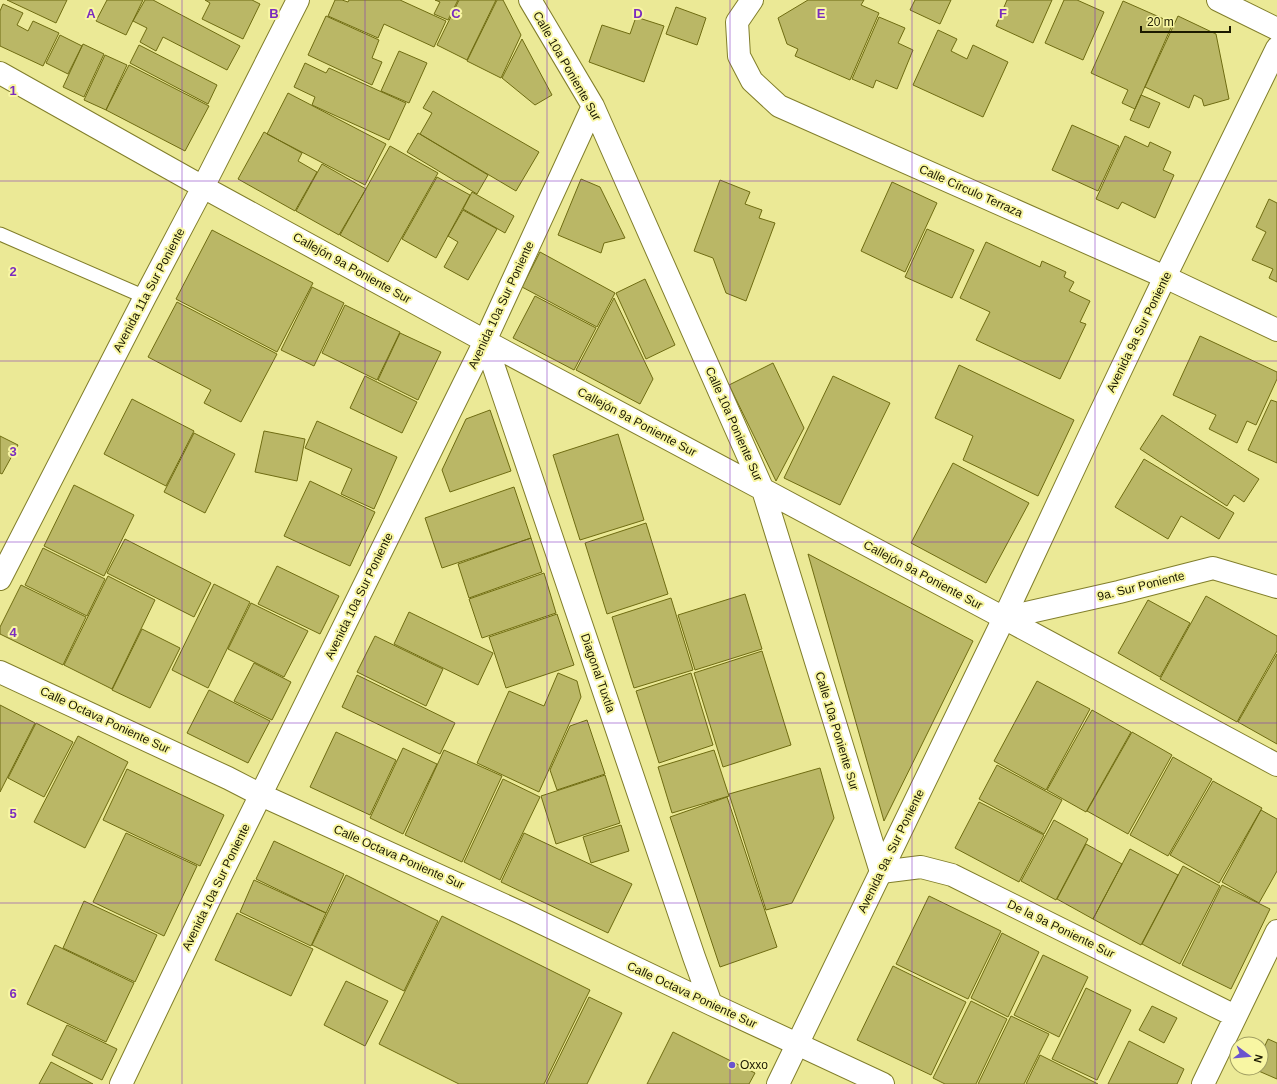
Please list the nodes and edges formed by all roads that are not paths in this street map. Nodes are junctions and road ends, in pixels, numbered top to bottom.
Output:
1 (298, 0) edge
2 (530, 0) edge
3 (752, 0) edge
4 (1218, 0) edge
5 (1277, 29) edge
6 (1277, 48) edge
7 (0, 73) edge
8 (593, 106) junction
9 (203, 187) junction
10 (0, 234) edge
11 (1165, 277) junction
12 (145, 297) junction
13 (1277, 330) edge
14 (485, 342) junction
15 (764, 490) junction
16 (0, 579) edge
17 (1277, 587) edge
18 (1004, 618) junction
19 (0, 672) edge
20 (1277, 765) edge
21 (261, 795) junction
22 (881, 872) junction
23 (1277, 932) edge
24 (712, 1004) junction
25 (1235, 1016) junction
26 (798, 1044) junction
27 (121, 1084) edge
28 (778, 1084) edge
29 (883, 1084) edge
30 (1203, 1084) edge

1 - 9 street, Avenida 11a Sur Poniente
2 - 8 street, Calle 10a Poniente Sur
3 - 11 street, Calle Círculo Terraza
4 - 5 street
6 - 11 street, Avenida 9a Sur Poniente
7 - 9 street, Callejón 9a Poniente Sur
8 - 14 street, Avenida 10a Sur Poniente
8 - 15 street, Calle 10a Poniente Sur
9 - 12 street, Avenida 11a Sur Poniente
9 - 14 street, Callejón 9a Poniente Sur
10 - 12 lane
11 - 13 street, Calle Círculo Terraza
11 - 18 street, Avenida 9a Sur Poniente
12 - 16 street, Avenida 11a Sur Poniente
14 - 15 street, Callejón 9a Poniente Sur
14 - 21 street, Avenida 10a Sur Poniente
14 - 24 street, Diagonal Tuxtla
15 - 18 street, Callejón 9a Poniente Sur
15 - 22 street, Calle 10a Poniente Sur
17 - 18 street, 9a. Sur Poniente
18 - 20 street, Callejón 9a Poniente Sur
18 - 22 street, Avenida 9a. Sur Poniente
19 - 21 street, Calle Octava Poniente Sur
21 - 24 street, Calle Octava Poniente Sur
21 - 27 street, Avenida 10a Sur Poniente
22 - 25 street, De la 9a Poniente Sur
22 - 26 street, Avenida 9a. Sur Poniente
23 - 25 street
24 - 26 street, Calle Octava Poniente Sur
25 - 30 street
26 - 28 street, Avenida 9a. Sur Poniente
26 - 29 street, Calle Octava Poniente Sur

